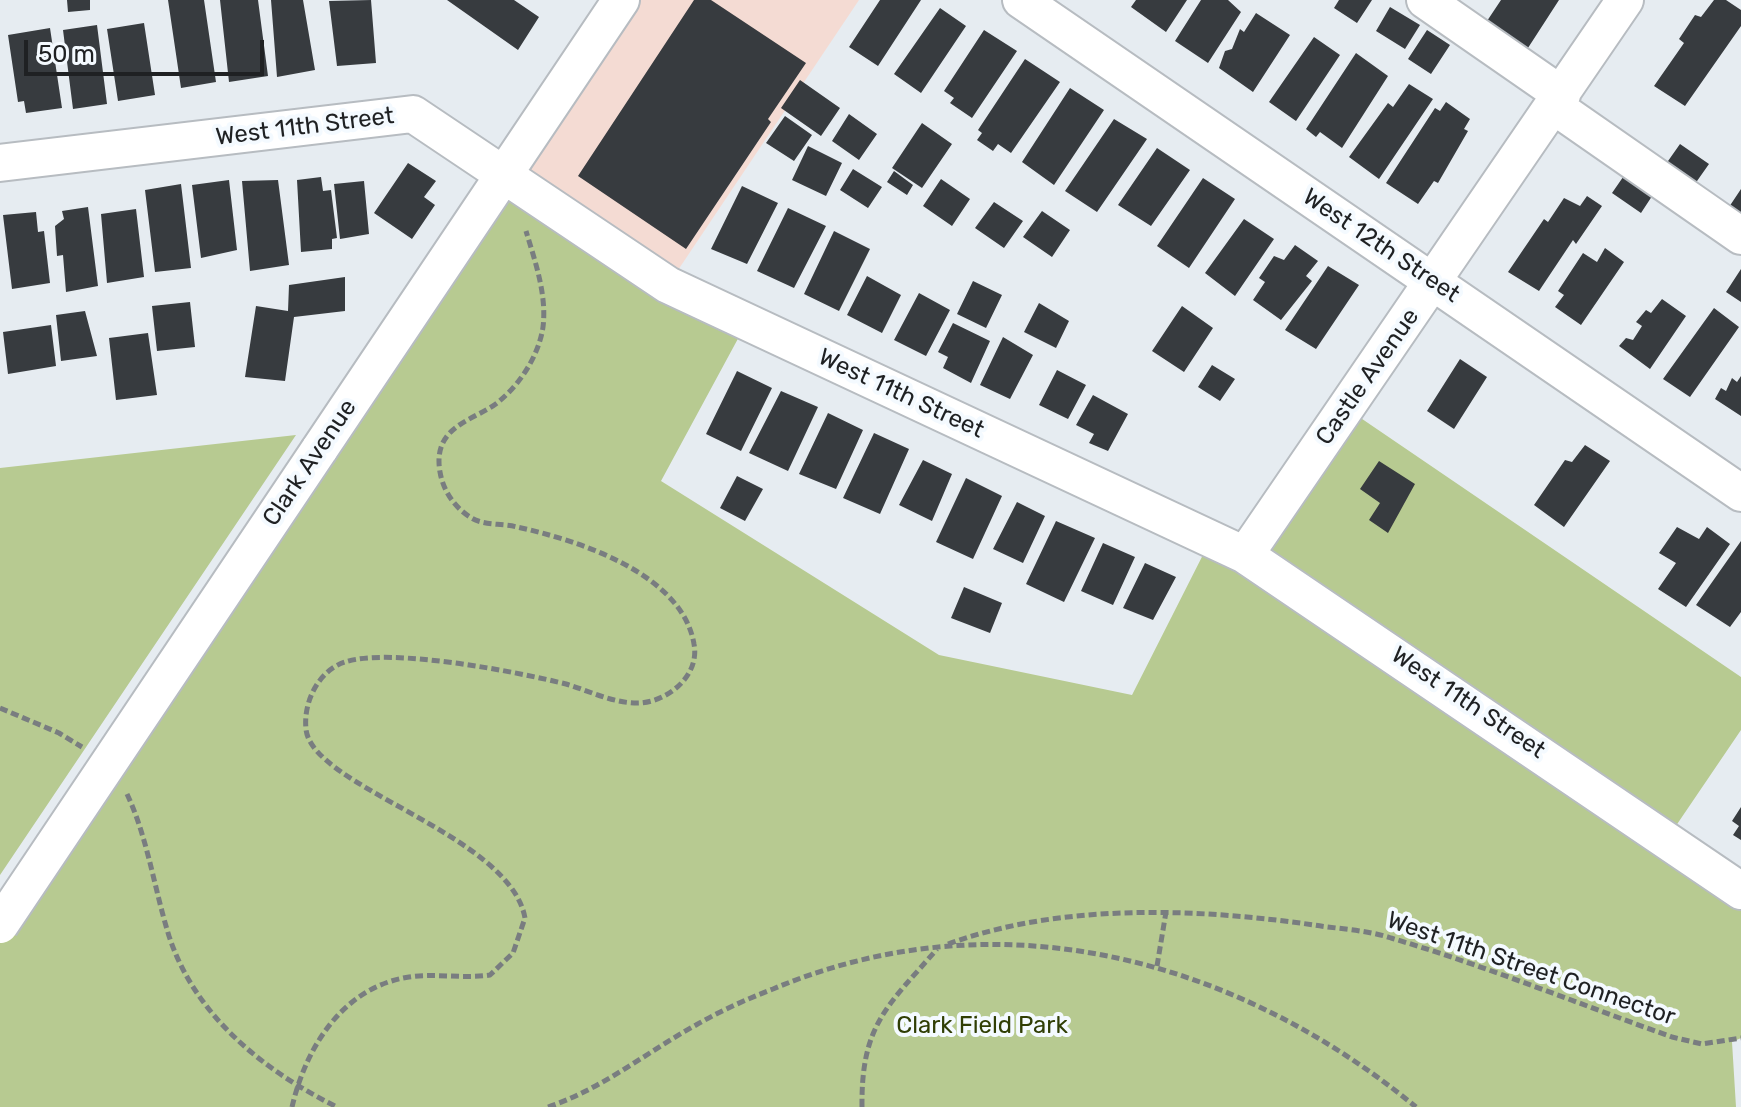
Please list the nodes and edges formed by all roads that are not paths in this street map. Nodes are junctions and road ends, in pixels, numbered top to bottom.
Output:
1 (621, 0) edge
2 (1021, 0) edge
3 (1425, 0) edge
4 (1625, 0) edge
5 (1558, 101) junction
6 (0, 163) edge
7 (504, 176) junction
8 (1741, 236) edge
9 (1434, 281) junction
10 (1741, 493) edge
11 (1245, 555) junction
12 (1741, 891) edge
13 (0, 925) edge

1 - 7 street, Clark Avenue
2 - 9 street, West 12th Street
3 - 5 street
4 - 5 street, Castle Avenue
5 - 8 street
5 - 9 street, Castle Avenue
6 - 7 street, West 11th Street
7 - 11 street, West 11th Street
7 - 13 street, Clark Avenue, bridge
9 - 10 street, West 12th Street
9 - 11 street, Castle Avenue
11 - 12 street, West 11th Street

